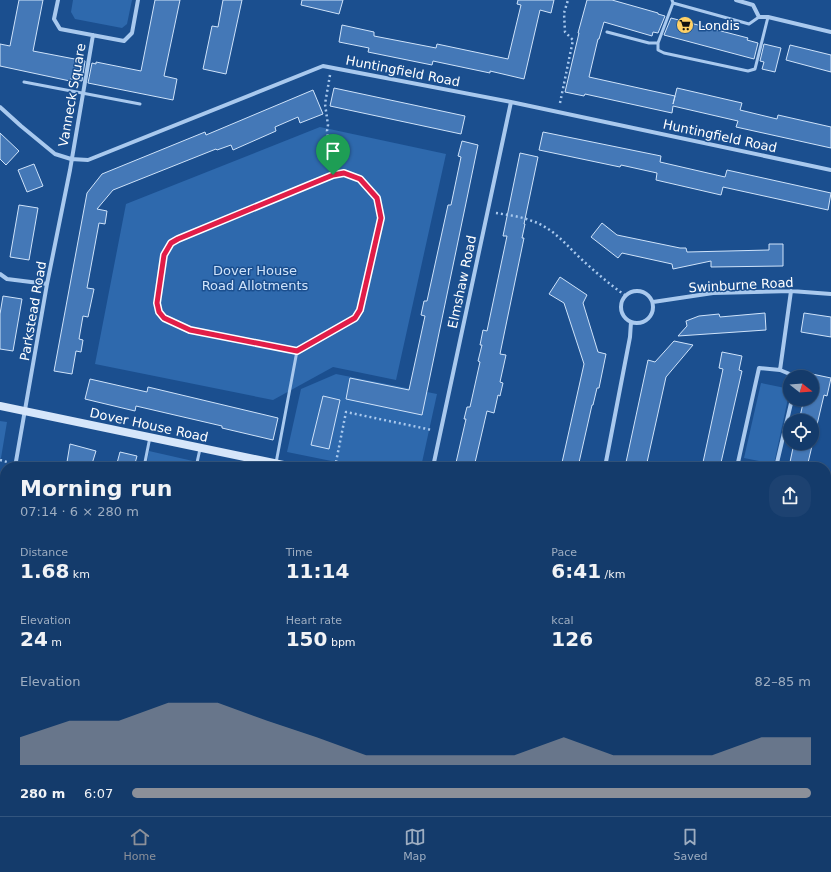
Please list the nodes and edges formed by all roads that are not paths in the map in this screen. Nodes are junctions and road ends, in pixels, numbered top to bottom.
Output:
1 (58, 0) edge
2 (138, 0) edge
3 (736, 0) edge
4 (672, 2) edge
5 (759, 16) junction
6 (768, 17) junction
7 (607, 32) dead end
8 (831, 32) edge
9 (93, 35) junction
10 (658, 43) junction
11 (24, 82) dead end
12 (83, 93) junction
13 (511, 102) junction
14 (140, 104) dead end
15 (0, 107) edge
16 (71, 159) junction
17 (831, 170) edge
18 (0, 274) edge
19 (47, 284) junction
20 (791, 291) junction
21 (831, 294) edge
22 (653, 302) junction
23 (631, 322) junction
24 (297, 351) road end
25 (780, 370) junction
26 (783, 371) edge
27 (0, 406) edge
28 (790, 406) edge
29 (24, 411) junction
30 (150, 437) junction
31 (200, 448) junction
32 (16, 462) edge
33 (145, 462) edge
34 (197, 462) edge
35 (271, 462) edge
36 (276, 462) edge
37 (434, 462) edge
38 (606, 462) edge
39 (738, 462) edge
40 (777, 462) edge

1 - 9 street, Vanneck Square
2 - 9 street, Vanneck Square
3 - 5 street
4 - 5 lane
4 - 10 lane
5 - 6 street
6 - 8 street
6 - 10 lane
7 - 10 lane
9 - 12 street, Vanneck Square
11 - 12 lane
12 - 14 lane
12 - 16 street, Vanneck Square
13 - 16 street, Huntingfield Road
13 - 17 street, Huntingfield Road
13 - 37 street, Elmshaw Road
15 - 16 street, Huntingfield Road
16 - 19 street, Parkstead Road
18 - 19 street
19 - 29 street, Parkstead Road
20 - 21 street, Swinburne Road
20 - 22 street, Swinburne Road
20 - 25 street
22 - 23 street
22 - 23 street
23 - 38 street
24 - 36 lane
25 - 26 street
25 - 39 street
27 - 29 street, Dover House Road
28 - 40 street
29 - 30 street, Dover House Road
29 - 32 street, Parkstead Road
30 - 31 street, Dover House Road
30 - 33 lane
31 - 34 lane
31 - 35 street, Dover House Road

